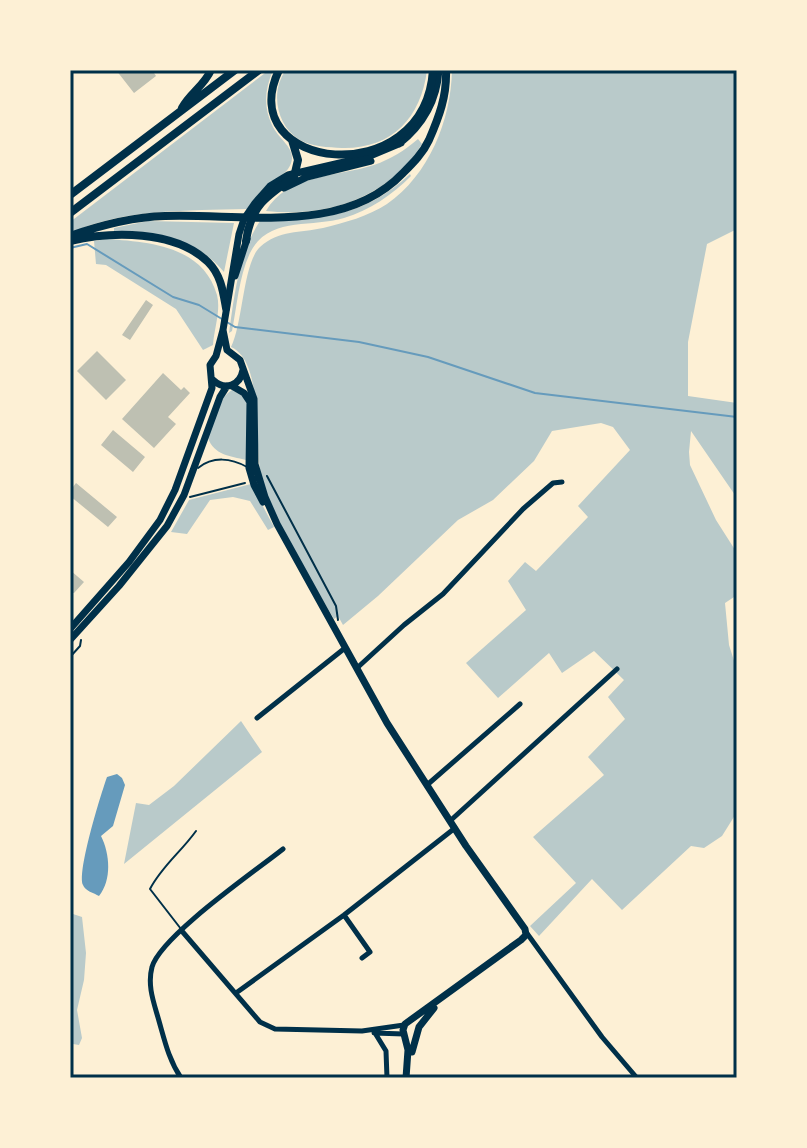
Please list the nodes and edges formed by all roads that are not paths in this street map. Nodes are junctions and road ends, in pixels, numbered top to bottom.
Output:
1 (211, 70) edge
2 (235, 70) edge
3 (259, 70) edge
4 (279, 70) edge
5 (436, 70) edge
6 (446, 70) edge
7 (179, 112) junction
8 (292, 140) junction
9 (401, 143) junction
10 (295, 173) junction
11 (70, 195) edge
12 (70, 213) edge
13 (70, 239) edge
14 (246, 241) junction
15 (226, 312) junction
16 (223, 330) junction
17 (231, 354) junction
18 (216, 356) junction
19 (243, 370) junction
20 (213, 380) junction
21 (229, 386) junction
22 (249, 470) junction
23 (194, 471) junction
24 (562, 482) dead end
25 (277, 524) junction
26 (70, 629) edge
27 (70, 640) edge
28 (346, 648) junction
29 (357, 668) junction
30 (617, 669) dead end
31 (520, 704) dead end
32 (257, 718) dead end
33 (427, 785) junction
34 (452, 824) junction
35 (196, 831) dead end
36 (283, 849) dead end
37 (344, 915) junction
38 (181, 930) junction
39 (526, 932) junction
40 (362, 958) dead end
41 (236, 993) junction
42 (441, 1000) junction
43 (408, 1023) junction
44 (419, 1027) junction
45 (362, 1031) junction
46 (375, 1033) junction
47 (409, 1036) junction
48 (408, 1076) edge
49 (181, 1078) edge
50 (387, 1078) edge
51 (637, 1078) edge

1 - 7 highway
2 - 7 highway
3 - 12 highway
4 - 8 highway
5 - 8 highway
5 - 9 main road
6 - 13 highway
7 - 11 highway
8 - 10 highway
9 - 10 main road
9 - 14 main road
10 - 14 highway
10 - 15 main road
13 - 15 highway
14 - 15 main road
15 - 16 main road
16 - 17 main road
16 - 18 main road
17 - 18 main road
17 - 19 main road
18 - 20 main road
19 - 21 main road
19 - 25 main road
20 - 21 main road
20 - 26 main road
21 - 22 main road
21 - 23 main road
22 - 23 lane
22 - 25 main road
23 - 27 main road
24 - 29 street
25 - 28 main road
28 - 29 main road
28 - 32 street
29 - 33 main road
30 - 34 street
31 - 33 street
33 - 34 main road
34 - 37 street
34 - 39 main road
35 - 38 lane
36 - 38 street
37 - 40 street
37 - 41 street
38 - 41 street
38 - 49 street
39 - 42 main road
39 - 51 street
41 - 45 street
42 - 43 main road
42 - 44 main road
43 - 44 main road
43 - 45 street
43 - 47 main road
44 - 47 main road
45 - 46 street
46 - 47 street
46 - 50 street
47 - 48 main road

